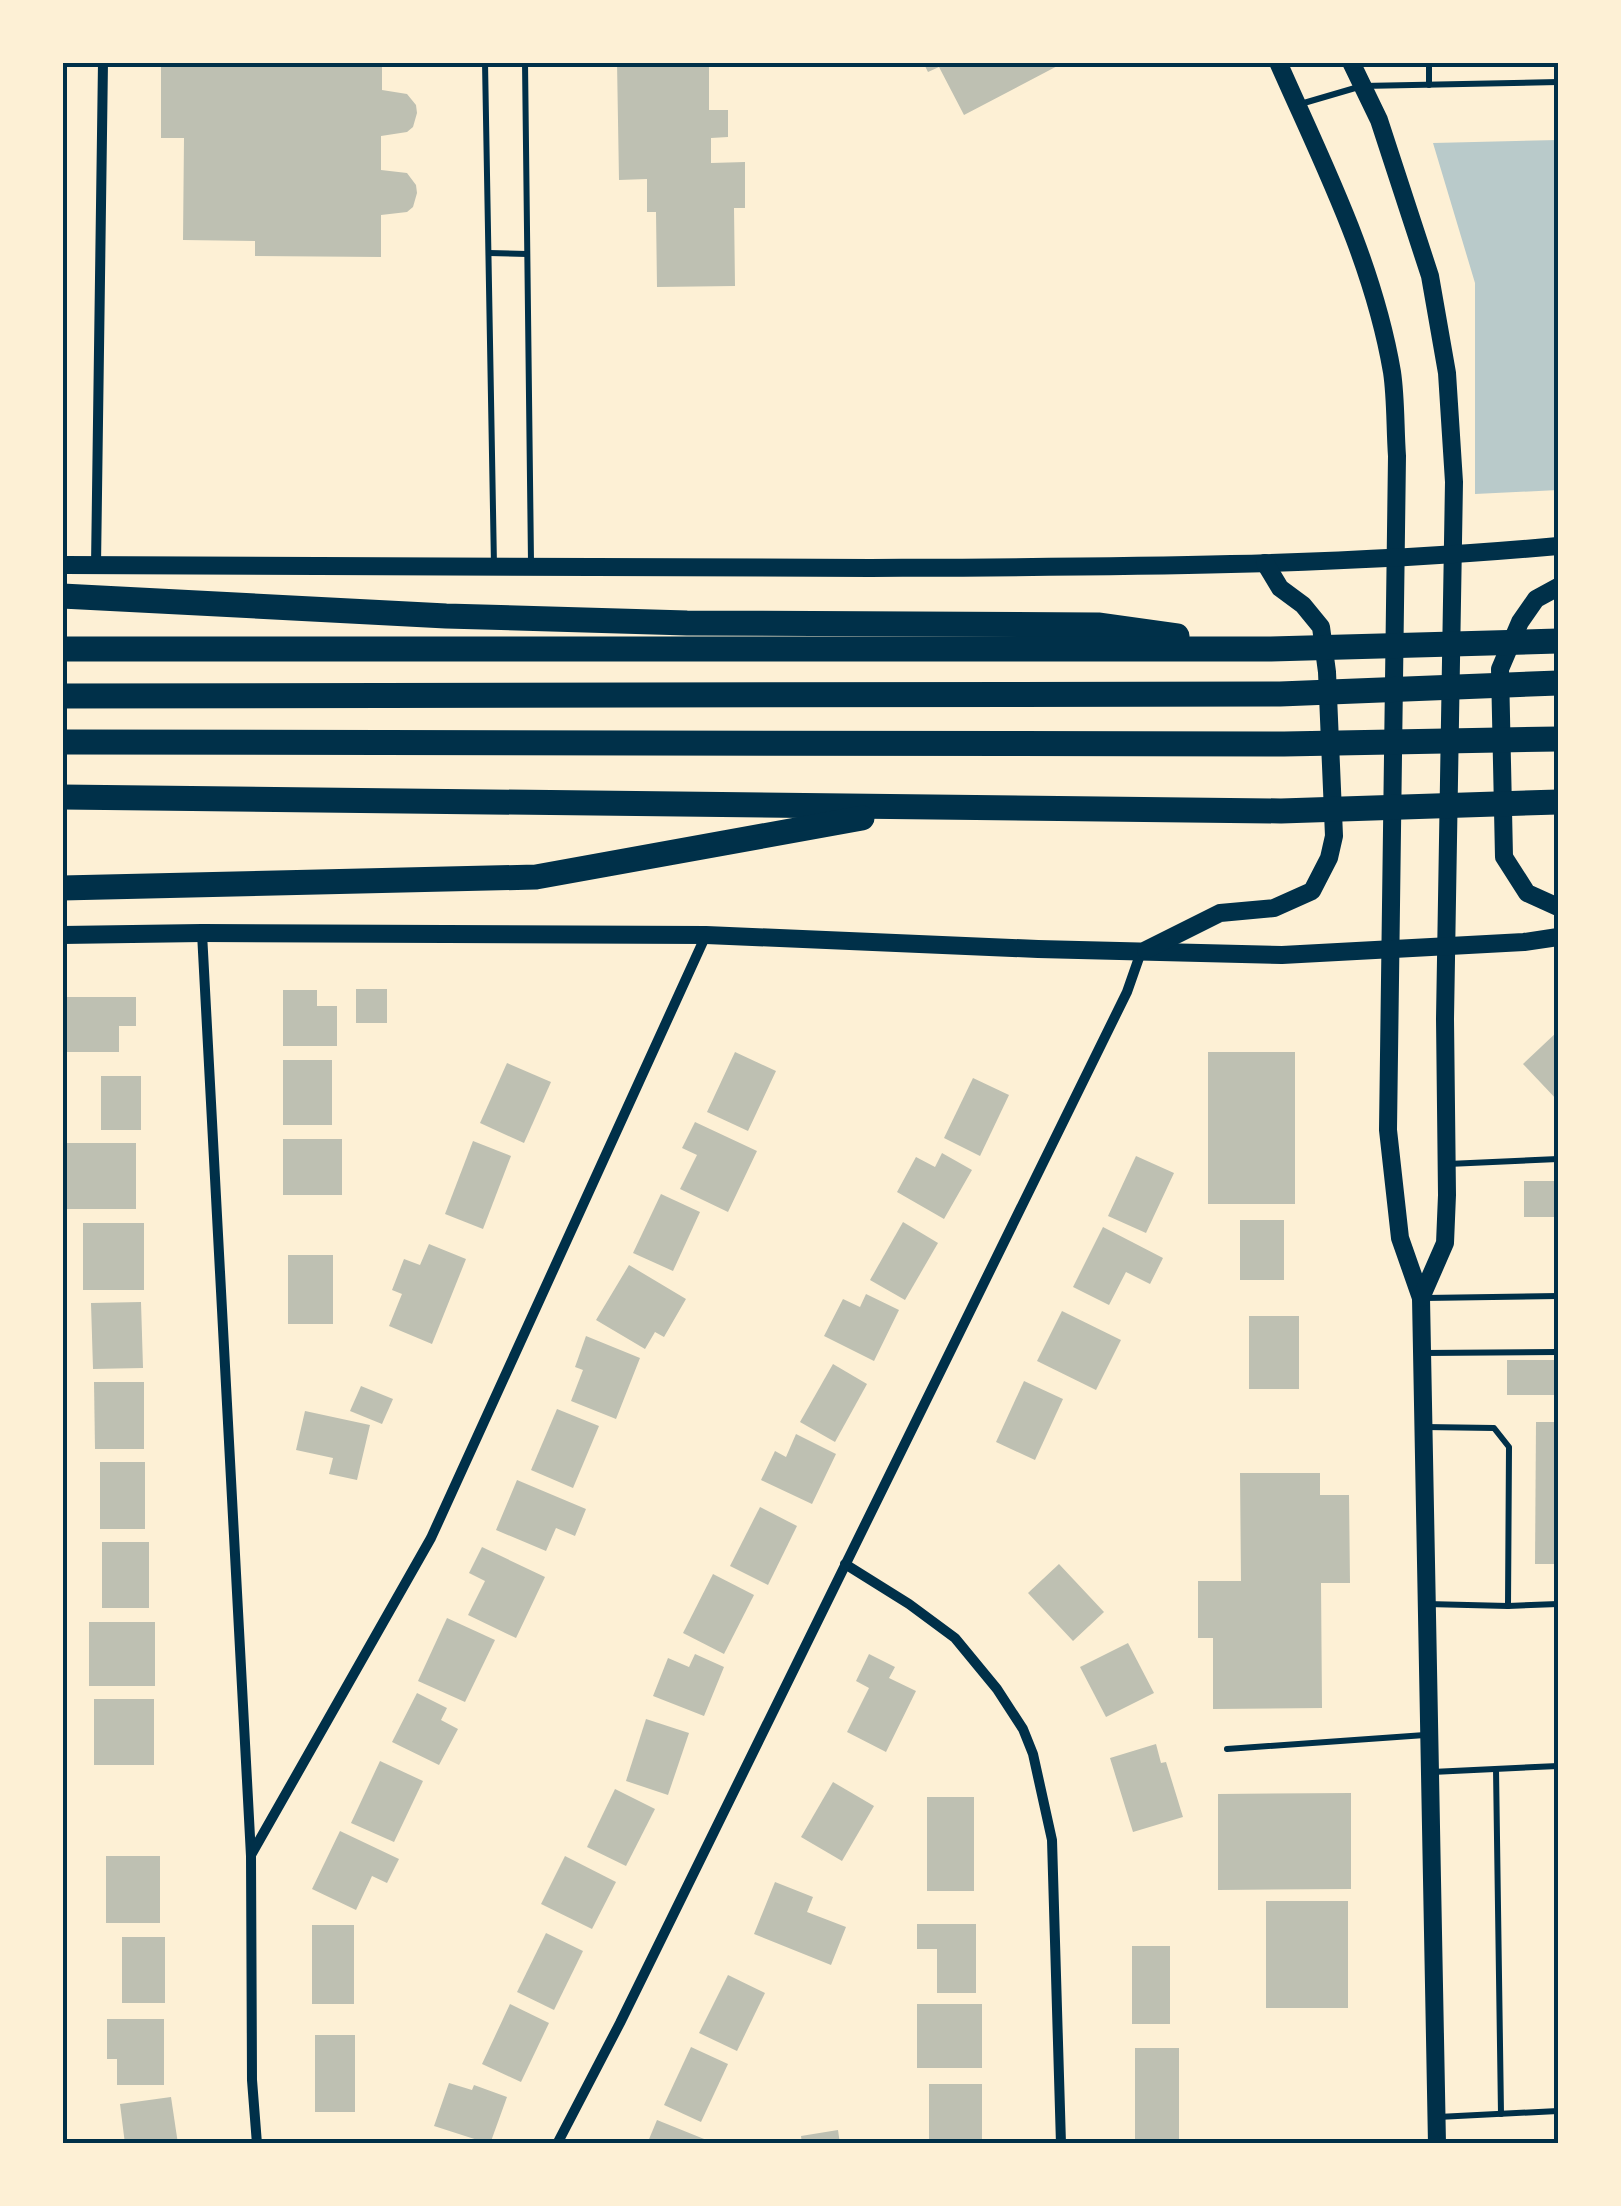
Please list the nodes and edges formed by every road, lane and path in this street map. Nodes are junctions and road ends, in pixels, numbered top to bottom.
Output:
1 (103, 62) edge
2 (485, 62) edge
3 (525, 62) edge
4 (1278, 62) edge
5 (1351, 62) edge
6 (1430, 62) edge
7 (1558, 82) edge
8 (1429, 84) junction
9 (1362, 86) junction
10 (1297, 105) junction
11 (488, 253) junction
12 (528, 254) junction
13 (1558, 546) edge
14 (1453, 556) junction
15 (1396, 559) junction
16 (1264, 563) junction
17 (62, 566) edge
18 (96, 566) junction
19 (530, 568) junction
20 (494, 570) junction
21 (1558, 587) edge
22 (62, 596) edge
23 (1558, 640) edge
24 (1272, 648) junction
25 (62, 649) edge
26 (1558, 683) edge
27 (62, 696) edge
28 (1558, 738) edge
29 (62, 742) edge
30 (62, 797) edge
31 (1558, 802) edge
32 (921, 807) junction
33 (62, 888) edge
34 (1558, 907) edge
35 (202, 932) junction
36 (706, 934) junction
37 (62, 935) edge
38 (1558, 936) edge
39 (1446, 946) junction
40 (1388, 950) junction
41 (1140, 952) junction
42 (1558, 1159) edge
43 (1447, 1164) junction
44 (1558, 1296) edge
45 (1422, 1298) junction
46 (1558, 1352) edge
47 (1423, 1353) junction
48 (1424, 1427) junction
49 (844, 1564) junction
50 (1427, 1604) junction
51 (1558, 1604) edge
52 (1508, 1606) junction
53 (1430, 1735) junction
54 (1227, 1749) dead end
55 (1558, 1766) edge
56 (1496, 1769) junction
57 (1430, 1772) junction
58 (250, 1856) junction
59 (1558, 2111) edge
60 (1500, 2114) junction
61 (1437, 2117) junction
62 (257, 2144) edge
63 (557, 2144) edge
64 (1061, 2144) edge
65 (1438, 2144) edge

1 - 18 street
2 - 11 lane
3 - 12 lane
4 - 10 main road
5 - 9 main road
6 - 8 lane
7 - 8 lane
8 - 9 lane
9 - 10 lane
9 - 14 main road
10 - 15 main road
11 - 12 lane
11 - 20 lane
12 - 19 lane
13 - 14 main road
14 - 15 main road
14 - 39 main road
15 - 16 main road
15 - 40 main road
16 - 19 main road
16 - 41 main road
17 - 18 main road
18 - 20 main road
19 - 20 main road
21 - 34 main road
22 - 24 highway
23 - 24 highway
24 - 25 highway
26 - 27 highway
28 - 29 highway
30 - 32 highway
31 - 32 highway
32 - 33 highway
35 - 36 main road
35 - 37 main road
35 - 58 street
36 - 41 main road
36 - 58 street
38 - 39 main road
39 - 40 main road
39 - 43 main road
40 - 41 main road
40 - 45 main road
41 - 49 street
42 - 43 lane
43 - 45 main road
44 - 45 lane
45 - 47 main road
46 - 47 lane
47 - 48 main road
48 - 50 main road
48 - 52 lane
49 - 63 street
49 - 64 street
50 - 52 lane
50 - 53 main road
51 - 52 lane
53 - 54 lane
53 - 57 main road
55 - 56 lane
56 - 57 lane
56 - 60 lane
57 - 61 main road
58 - 62 street
59 - 60 lane
60 - 61 lane
61 - 65 main road

